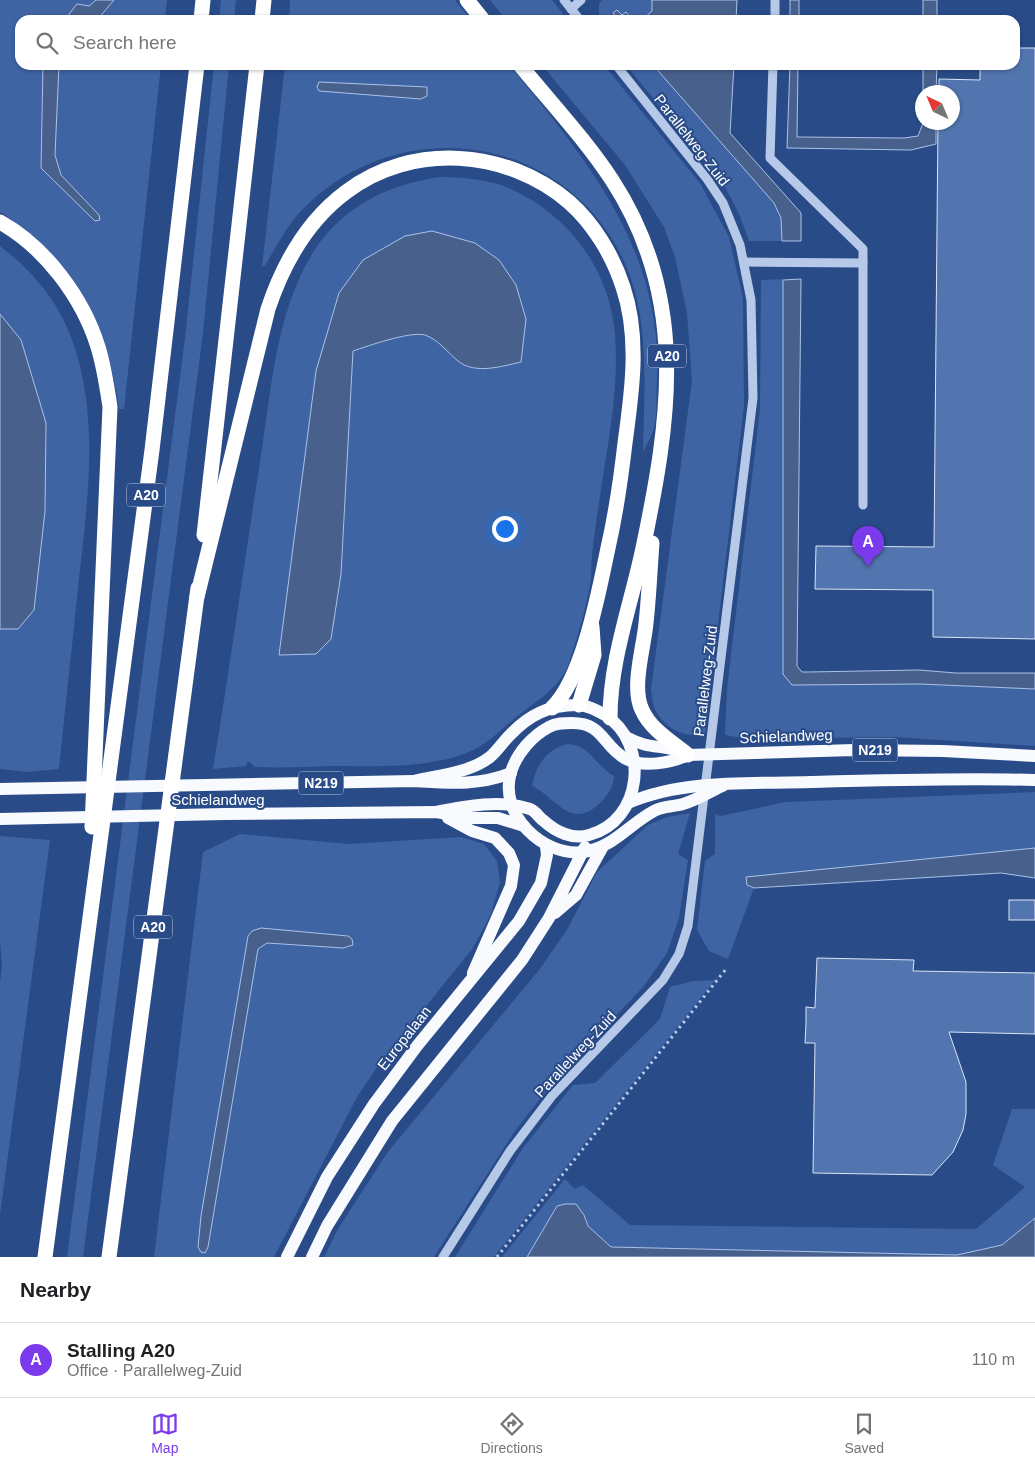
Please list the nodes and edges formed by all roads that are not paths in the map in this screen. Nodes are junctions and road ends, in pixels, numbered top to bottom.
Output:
1 (202, 0) edge
2 (264, 0) edge
3 (467, 0) edge
4 (564, 0) edge
5 (581, 0) edge
6 (775, 0) edge
7 (571, 9) junction
8 (201, 15) edge
9 (262, 15) edge
10 (480, 15) edge
11 (576, 15) edge
12 (774, 15) edge
13 (196, 70) edge
14 (257, 70) edge
15 (524, 70) edge
16 (620, 70) edge
17 (773, 70) edge
18 (0, 222) edge
19 (745, 262) junction
20 (863, 262) junction
21 (656, 489) junction
22 (863, 505) dead end
23 (197, 597) junction
24 (591, 618) junction
25 (579, 705) junction
26 (552, 708) junction
27 (610, 718) junction
28 (564, 723) junction
29 (628, 738) junction
30 (688, 755) junction
31 (1035, 756) edge
32 (635, 761) junction
33 (511, 772) junction
34 (1035, 780) edge
35 (414, 781) junction
36 (724, 785) junction
37 (0, 789) edge
38 (628, 804) junction
39 (513, 806) junction
40 (436, 812) junction
41 (0, 819) edge
42 (524, 826) junction
43 (592, 835) junction
44 (546, 846) junction
45 (602, 848) junction
46 (583, 852) junction
47 (549, 918) junction
48 (88, 925) junction
49 (468, 985) junction
50 (45, 1257) edge
51 (109, 1257) edge
52 (287, 1257) edge
53 (312, 1257) edge
54 (443, 1257) edge

1 - 8 highway
2 - 9 highway
3 - 10 highway
4 - 7 street
5 - 7 street
6 - 12 street
7 - 11 street
13 - 48 highway, A20
14 - 23 highway, A20
15 - 21 highway, A20
16 - 19 street, Parallelweg-Zuid
17 - 20 street
18 - 48 highway, A20
19 - 20 street
19 - 54 street, Parallelweg-Zuid
20 - 22 street
21 - 27 highway, A20
21 - 30 highway, A20
23 - 24 highway, A20
23 - 51 highway, A20
24 - 25 highway, A20
24 - 26 highway, A20
25 - 26 main road, N219
25 - 27 main road, N219
25 - 28 main road, N219
26 - 35 main road, Schielandweg / N219
27 - 29 main road, N219
28 - 32 main road, Schielandweg / N219
28 - 33 main road, N219
29 - 30 main road, Schielandweg / N219
29 - 32 main road, N219
30 - 31 main road, Schielandweg / N219
30 - 32 main road, Schielandweg / N219
32 - 38 main road, N219
33 - 35 main road, Schielandweg / N219
33 - 39 main road, N219
34 - 36 main road, N219
35 - 37 main road, Schielandweg / N219
36 - 38 main road, N219
36 - 45 main road, N219
38 - 43 main road, N219
39 - 40 main road, Schielandweg / N219
39 - 42 main road, N219
39 - 43 main road, Schielandweg / N219
40 - 41 main road, Schielandweg / N219
40 - 42 main road, Schielandweg / N219
40 - 49 main road
42 - 44 main road, N219
43 - 46 main road, N219
44 - 46 main road, N219
44 - 49 main road, Europalaan
45 - 46 main road, N219
45 - 47 main road
46 - 47 main road
47 - 53 main road
48 - 50 highway, A20
49 - 52 main road, Europalaan

